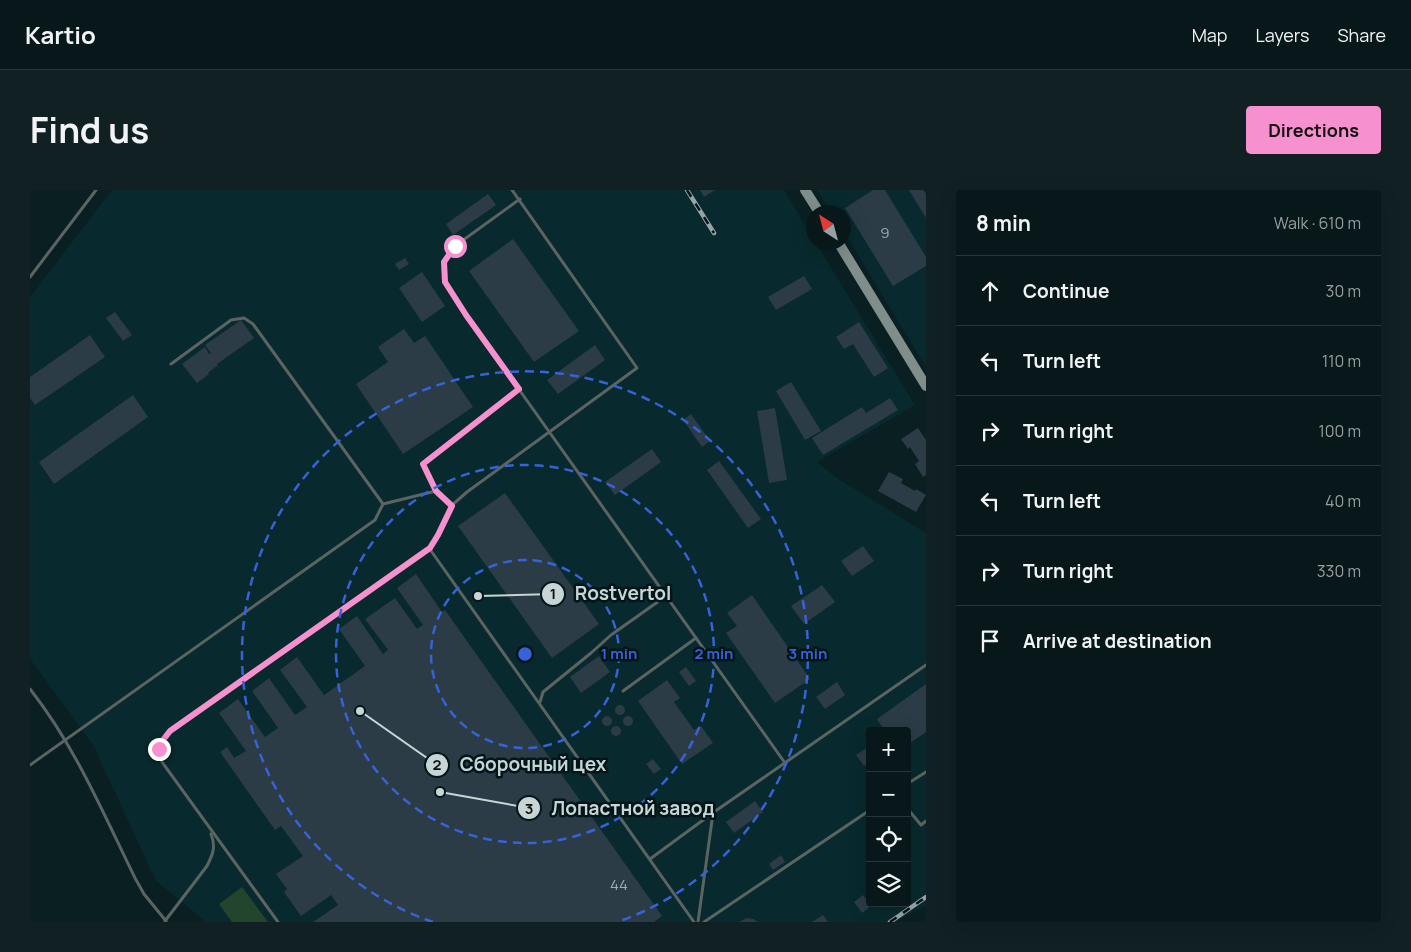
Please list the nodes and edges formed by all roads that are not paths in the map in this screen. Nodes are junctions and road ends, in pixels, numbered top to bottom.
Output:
1 (96, 190) edge
2 (512, 190) edge
3 (806, 190) edge
4 (520, 199) junction
5 (815, 205) edge
6 (843, 250) edge
7 (30, 277) edge
8 (171, 364) dead end
9 (926, 386) edge
10 (519, 389) junction
11 (550, 433) junction
12 (436, 491) junction
13 (383, 504) junction
14 (452, 506) junction
15 (430, 548) junction
16 (666, 596) junction
17 (696, 638) junction
18 (926, 665) edge
19 (30, 689) edge
20 (623, 691) dead end
21 (532, 692) junction
22 (543, 692) junction
23 (539, 702) junction
24 (65, 740) junction
25 (785, 763) junction
26 (30, 765) edge
27 (926, 772) edge
28 (911, 781) edge
29 (714, 812) junction
30 (866, 813) edge
31 (911, 813) edge
32 (926, 821) edge
33 (209, 829) junction
34 (650, 859) junction
35 (165, 921) edge
36 (278, 922) edge
37 (694, 922) edge
38 (698, 922) edge
39 (704, 922) edge

1 - 7 lane
2 - 4 lane
3 - 5 main road
4 - 10 lane
4 - 11 lane
6 - 9 main road
8 - 13 lane
10 - 11 lane
10 - 12 lane
11 - 14 lane
11 - 16 lane
12 - 13 lane
12 - 14 lane
13 - 24 lane
14 - 15 lane
15 - 21 lane
15 - 33 lane
16 - 17 lane
16 - 22 lane
17 - 20 lane
17 - 25 lane
18 - 25 lane
19 - 24 lane
21 - 22 lane
21 - 23 lane
22 - 23 lane
23 - 34 lane
24 - 26 lane
24 - 35 lane
25 - 29 lane
27 - 28 lane
29 - 34 lane
29 - 38 lane
30 - 39 lane
31 - 32 lane
33 - 35 lane
33 - 36 lane
34 - 37 lane

